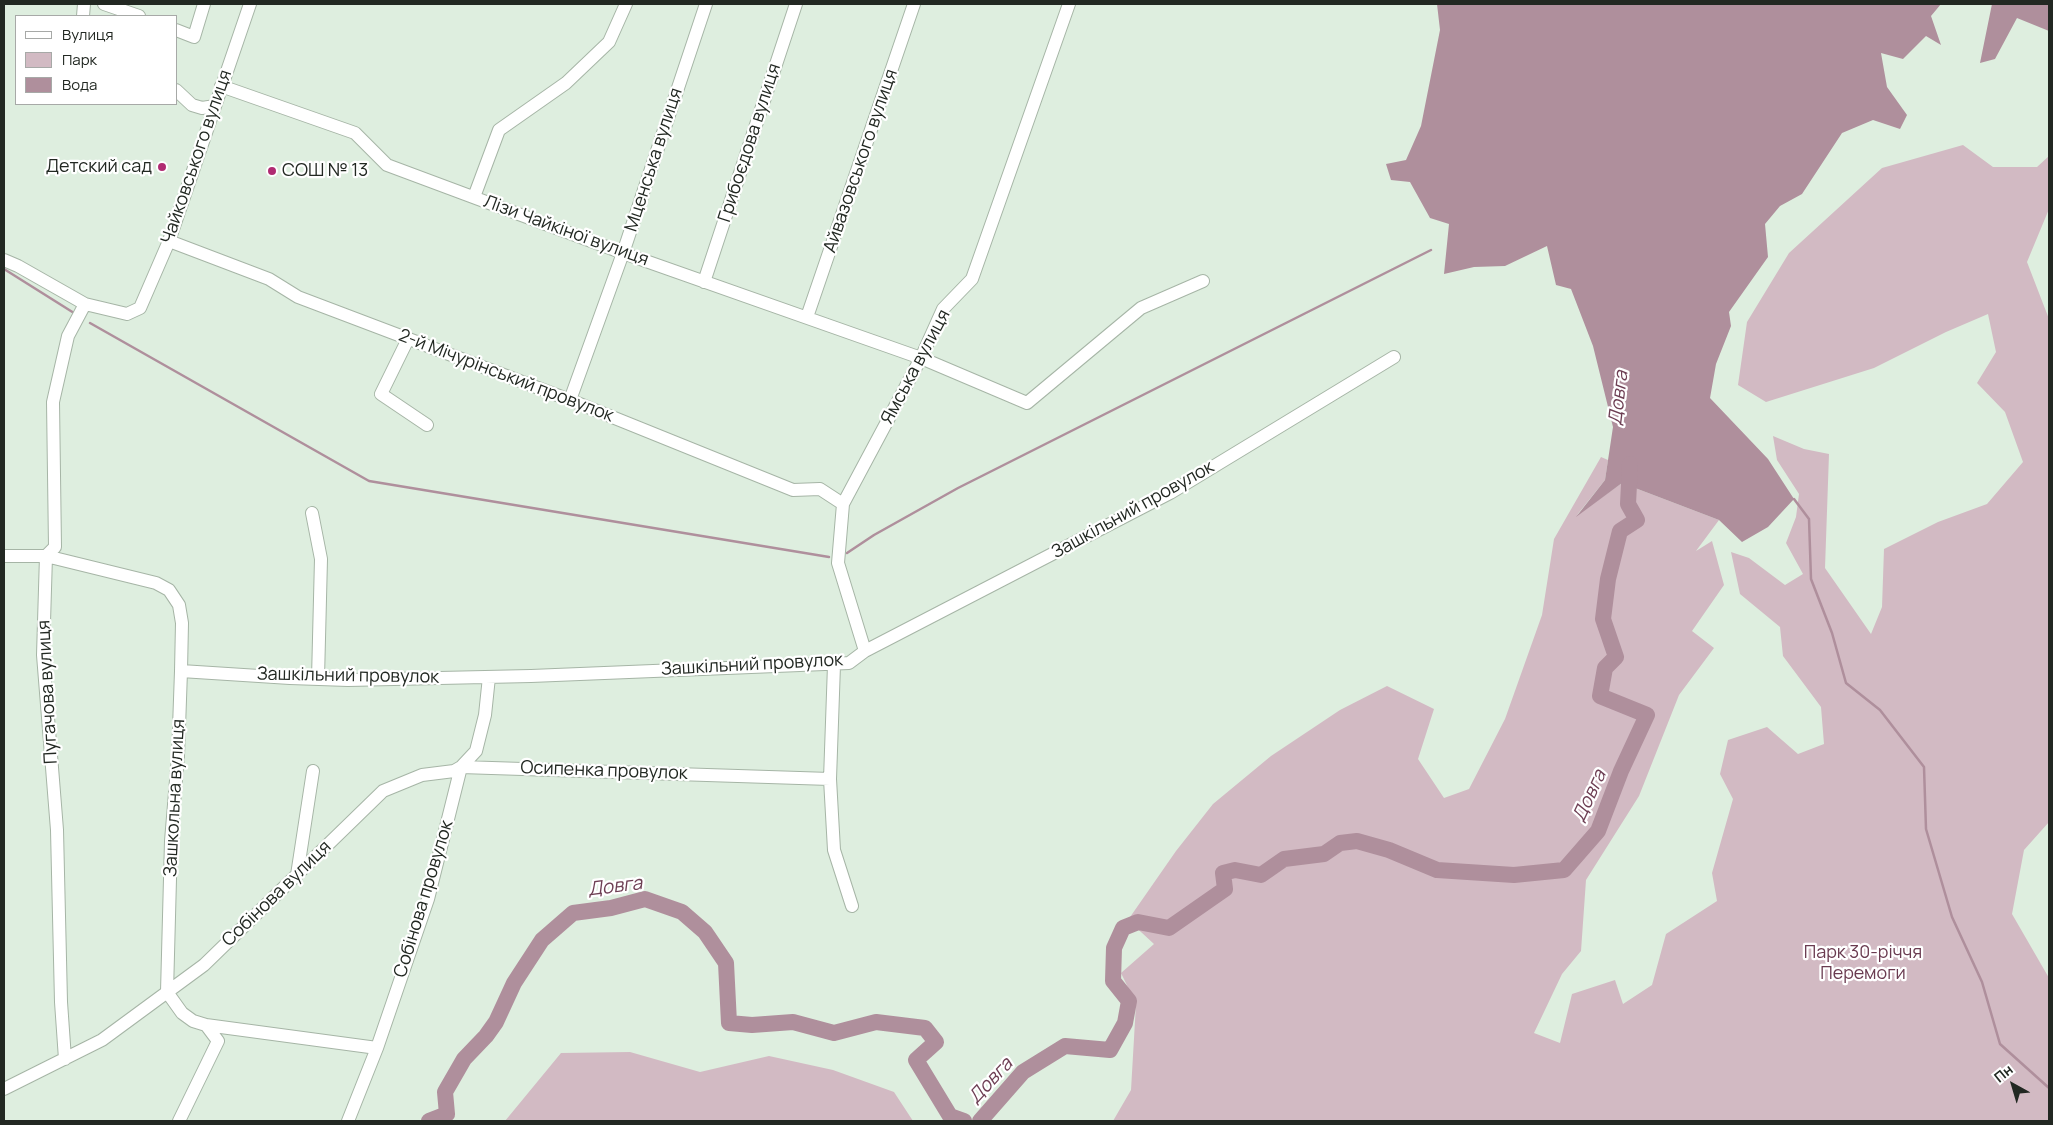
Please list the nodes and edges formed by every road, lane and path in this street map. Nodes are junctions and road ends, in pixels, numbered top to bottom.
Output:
1 (104, 4) edge
2 (204, 4) edge
3 (250, 4) edge
4 (626, 4) edge
5 (706, 4) edge
6 (796, 4) edge
7 (914, 4) edge
8 (1069, 4) edge
9 (135, 15) edge
10 (178, 31) edge
11 (221, 86) junction
12 (178, 92) edge
13 (215, 106) junction
14 (474, 197) junction
15 (169, 241) junction
16 (623, 253) junction
17 (4, 260) edge
18 (1203, 281) dead end
19 (704, 282) junction
20 (85, 304) junction
21 (807, 318) junction
22 (408, 339) junction
23 (1394, 357) dead end
24 (921, 358) junction
25 (570, 400) junction
26 (427, 425) dead end
27 (843, 504) junction
28 (312, 513) dead end
29 (4, 556) edge
30 (46, 556) junction
31 (865, 651) junction
32 (834, 665) junction
33 (181, 671) junction
34 (489, 677) junction
35 (318, 678) junction
36 (462, 767) junction
37 (313, 771) dead end
38 (830, 779) junction
39 (382, 791) joint
40 (297, 875) junction
41 (852, 906) dead end
42 (167, 992) junction
43 (206, 1025) junction
44 (376, 1048) junction
45 (65, 1059) junction
46 (4, 1088) edge
47 (179, 1121) edge
48 (348, 1121) edge

1 - 9 street
2 - 10 street
3 - 11 street, Чайковського вулиця
4 - 14 street
5 - 16 street, Мценська вулиця
6 - 19 street, Грибоєдова вулиця
7 - 21 street, Айвазовського вулиця
8 - 24 street, Ямська вулиця
11 - 13 street, Чайковського вулиця
11 - 14 street, Лізи Чайкіної вулиця
12 - 13 street
13 - 15 street, Чайковського вулиця
14 - 16 street, Лізи Чайкіної вулиця
15 - 20 street, Чайковського вулиця
15 - 22 street, 2-й Мічурінський провулок
16 - 19 street, Лізи Чайкіної вулиця
16 - 25 street, Мценська вулиця
17 - 20 street
18 - 24 street, Лізи Чайкіної вулиця
19 - 21 street, Лізи Чайкіної вулиця
20 - 30 street, Пугачова вулиця
21 - 24 street, Лізи Чайкіної вулиця
22 - 25 street, 2-й Мічурінський провулок
22 - 26 street
23 - 31 street, Зашкільний провулок
24 - 27 street, Ямська вулиця
25 - 27 street, 2-й Мічурінський провулок
27 - 31 street, Ямська вулиця
28 - 35 street
29 - 30 street
30 - 33 street, Зашкольна вулиця
30 - 45 street, Пугачова вулиця
31 - 32 street, Зашкільний провулок
32 - 34 street, Зашкільний провулок
32 - 38 street
33 - 35 street, Зашкільний провулок
33 - 42 street, Зашкольна вулиця
34 - 35 street, Зашкільний провулок
34 - 36 street, Собінова провулок
36 - 38 street, Осипенка провулок
36 - 39 street, Осипенка провулок
36 - 44 street, Собінова провулок
37 - 40 street
38 - 41 street
39 - 40 street, Собінова вулиця
40 - 42 street, Собінова вулиця
42 - 43 street
42 - 45 street
43 - 44 street
43 - 47 street
44 - 48 street, Собінова провулок
45 - 46 street

